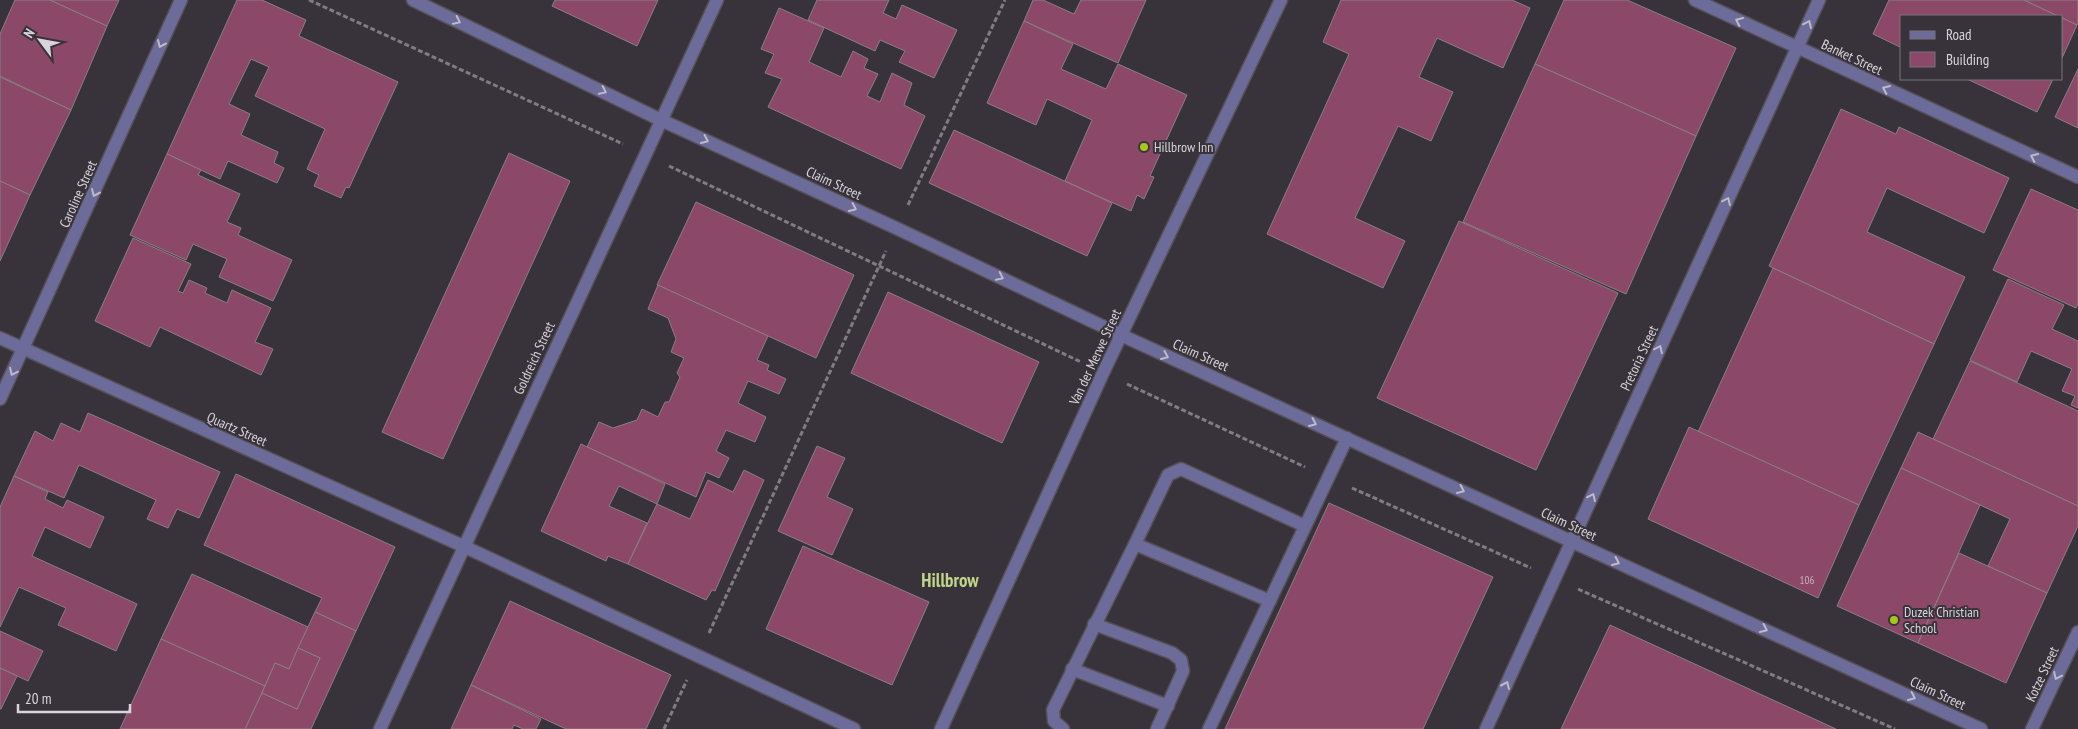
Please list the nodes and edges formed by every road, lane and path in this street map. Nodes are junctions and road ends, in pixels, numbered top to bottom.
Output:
1 (182, 0) edge
2 (309, 0) edge
3 (413, 0) edge
4 (717, 0) edge
5 (1005, 0) edge
6 (1281, 0) edge
7 (1695, 0) edge
8 (1819, 0) edge
9 (1797, 48) junction
10 (660, 120) junction
11 (644, 154) junction
12 (2078, 177) edge
13 (896, 228) junction
14 (879, 266) junction
15 (1121, 335) junction
16 (0, 338) edge
17 (24, 349) junction
18 (1103, 373) junction
19 (0, 399) edge
20 (1347, 438) junction
21 (1328, 478) junction
22 (1305, 526) junction
23 (1572, 541) junction
24 (1135, 544) junction
25 (463, 546) junction
26 (1554, 579) junction
27 (1270, 601) junction
28 (1094, 624) junction
29 (2078, 632) edge
30 (706, 640) dead end
31 (1072, 669) junction
32 (689, 676) dead end
33 (1168, 706) junction
34 (380, 729) edge
35 (664, 729) edge
36 (854, 729) edge
37 (941, 729) edge
38 (1063, 729) edge
39 (1157, 729) edge
40 (1209, 729) edge
41 (1486, 729) edge
42 (1895, 729) edge
43 (1981, 729) edge
44 (2032, 729) edge

1 -> 17 street, Caroline Street
2 - 11 path
3 -> 10 street, Claim Street
4 - 10 street, Goldreich Street
5 - 13 path
6 - 15 street, Van der Merwe Street
9 -> 7 street, Banket Street
9 -> 8 street, Pretoria Street
12 -> 9 street, Banket Street
23 -> 9 street, Pretoria Street
10 - 11 street, Goldreich Street
10 -> 13 street, Claim Street
11 - 14 path
11 - 25 street, Goldreich Street
13 - 14 path
13 -> 15 street, Claim Street
14 - 18 path
14 - 30 path
15 - 18 street, Van der Merwe Street
15 -> 20 street, Claim Street
16 - 17 street, Quartz Street
17 -> 19 street, Caroline Street
17 - 25 street, Quartz Street
18 - 21 path
18 - 37 street, Van der Merwe Street
20 - 21 street
20 -> 23 street, Claim Street
21 - 22 street
21 - 26 path
22 - 24 street
22 - 27 street
23 - 26 street, Pretoria Street
23 -> 43 street, Claim Street
24 - 27 street
24 - 28 street
25 - 34 street, Goldreich Street
25 - 36 street, Quartz Street
41 -> 26 street, Pretoria Street
26 - 42 path
27 - 40 street
28 - 31 street
28 - 33 street
29 -> 44 street, Kotze Street
31 - 33 street
31 - 38 street
32 - 35 path
33 - 39 street

